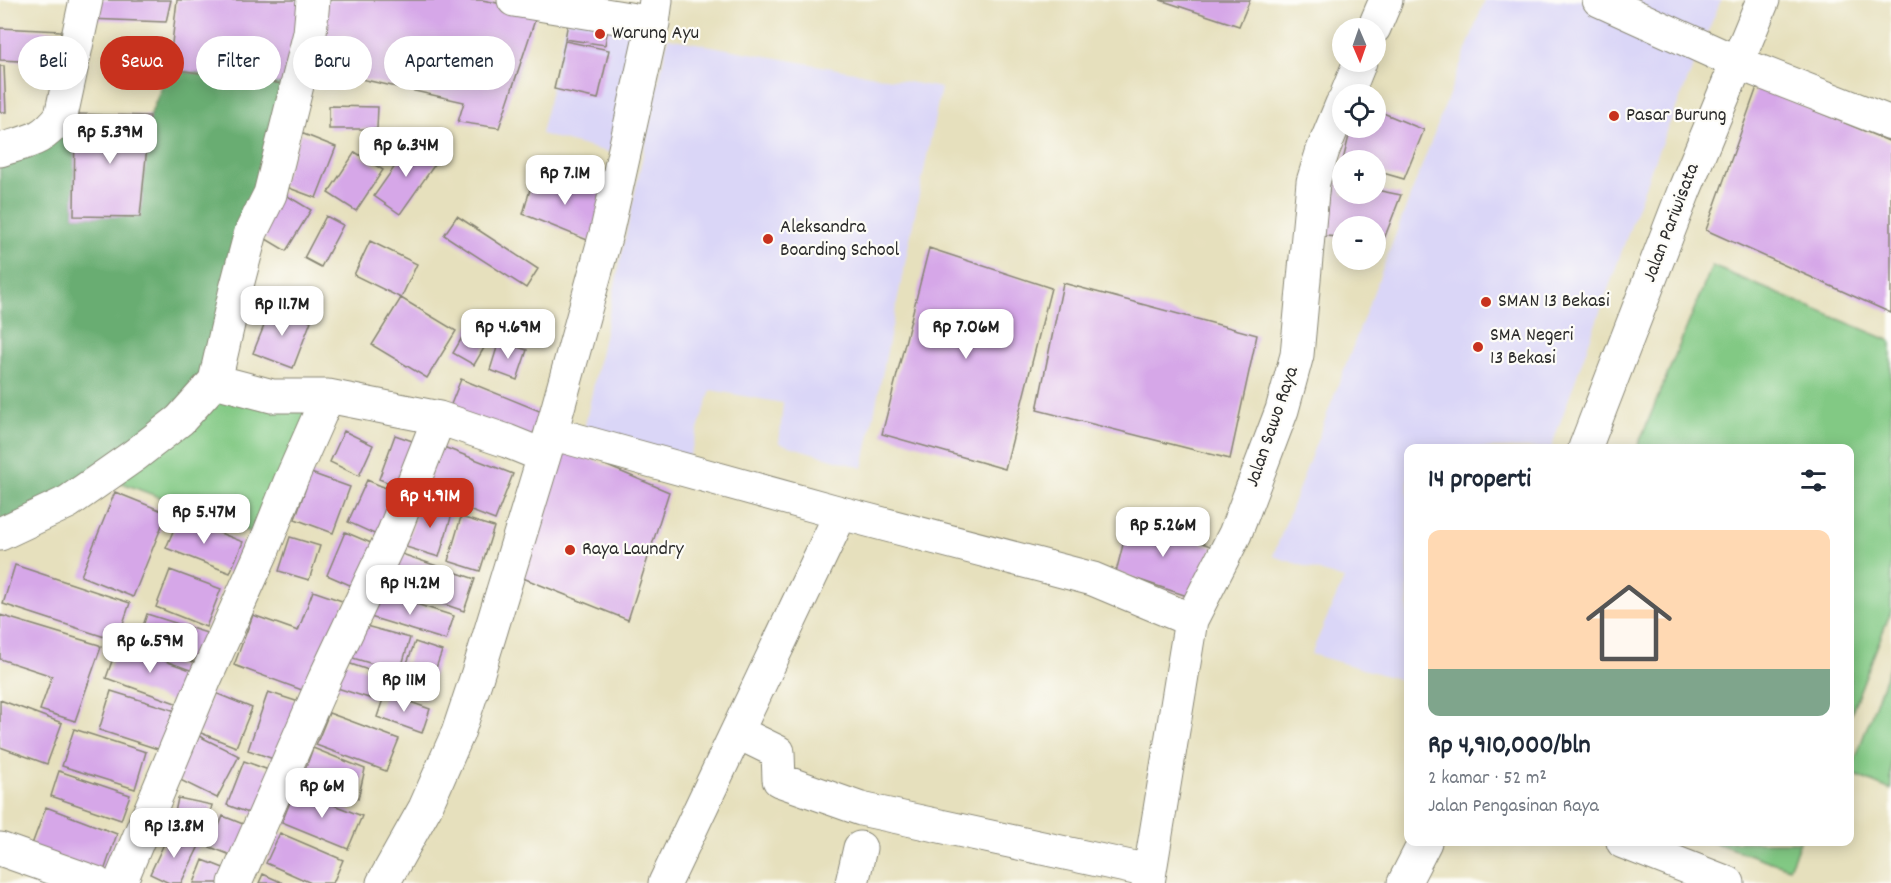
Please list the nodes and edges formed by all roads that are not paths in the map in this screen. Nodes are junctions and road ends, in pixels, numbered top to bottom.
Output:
1 (86, 0) edge
2 (313, 0) edge
3 (514, 0) edge
4 (1386, 0) edge
5 (1599, 0) edge
6 (1763, 0) edge
7 (655, 11) edge
8 (1378, 18) edge
9 (1738, 63) junction
10 (1891, 123) edge
11 (1332, 128) edge
12 (0, 150) edge
13 (215, 381) junction
14 (328, 396) junction
15 (439, 418) junction
16 (1587, 444) edge
17 (547, 445) junction
18 (841, 513) junction
19 (1, 536) edge
20 (1191, 620) junction
21 (737, 732) junction
22 (1423, 846) edge
23 (1629, 846) edge
24 (860, 848) dead end
25 (0, 849) edge
26 (1670, 872) edge
27 (1148, 877) edge
28 (96, 883) edge
29 (120, 883) edge
30 (235, 883) edge
31 (383, 883) edge
32 (665, 883) edge
33 (852, 883) edge
34 (1404, 883) edge
35 (1728, 883) edge

1 - 12 street
2 - 13 street
3 - 7 street
4 - 8 street
5 - 9 street
6 - 9 street, Jalan Pariwisata
7 - 17 street
9 - 10 street
9 - 16 street, Jalan Pariwisata
11 - 20 street, Jalan Sawo Raya
13 - 14 street
13 - 19 street
14 - 15 street
14 - 29 street
15 - 17 street
15 - 30 street
17 - 18 street
17 - 31 street
18 - 20 street
18 - 21 street
20 - 27 street, Jalan Sawo Raya
21 - 27 street
21 - 32 street
22 - 34 street
23 - 26 street
24 - 33 street
25 - 28 street
26 - 35 street

